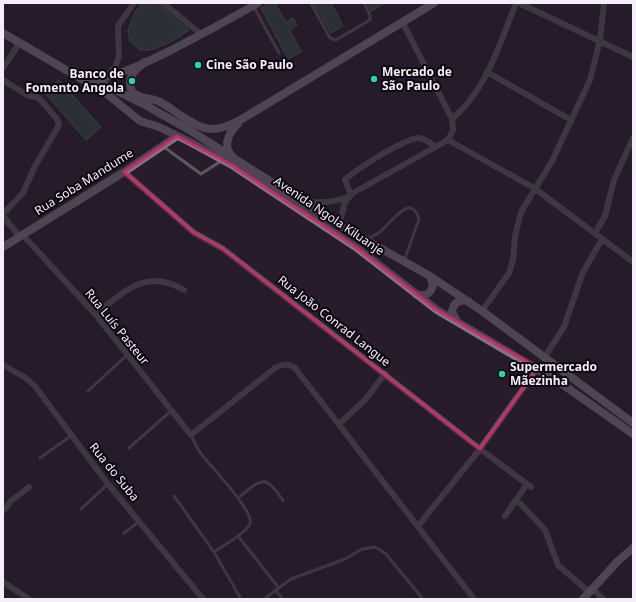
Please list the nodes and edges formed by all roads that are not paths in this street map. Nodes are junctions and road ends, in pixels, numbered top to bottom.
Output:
1 (134, 3) edge
2 (163, 3) edge
3 (311, 3) edge
4 (364, 3) edge
5 (434, 3) edge
6 (518, 3) edge
7 (604, 3) edge
8 (256, 4) edge
9 (403, 23) junction
10 (3, 28) edge
11 (3, 32) edge
12 (201, 34) junction
13 (600, 40) junction
14 (20, 42) junction
15 (280, 53) dead end
16 (633, 57) edge
17 (145, 62) junction
18 (3, 68) edge
19 (487, 72) junction
20 (87, 76) junction
21 (105, 78) junction
22 (3, 80) edge
23 (242, 119) junction
24 (452, 119) junction
25 (572, 120) junction
26 (177, 136) junction
27 (633, 138) edge
28 (448, 140) junction
29 (162, 146) junction
30 (436, 147) junction
31 (234, 158) junction
32 (223, 160) junction
33 (124, 172) junction
34 (534, 188) junction
35 (349, 196) junction
36 (294, 197) junction
37 (3, 215) edge
38 (340, 225) junction
39 (595, 233) junction
40 (21, 236) junction
41 (602, 239) junction
42 (366, 240) junction
43 (3, 247) edge
44 (404, 261) junction
45 (633, 262) edge
46 (430, 276) junction
47 (184, 290) dead end
48 (416, 294) junction
49 (468, 301) junction
50 (482, 311) junction
51 (95, 314) junction
52 (457, 321) junction
53 (127, 355) junction
54 (544, 358) junction
55 (3, 365) edge
56 (538, 368) junction
57 (385, 374) junction
58 (88, 391) dead end
59 (172, 411) junction
60 (633, 423) edge
61 (339, 424) junction
62 (633, 434) edge
63 (72, 435) junction
64 (191, 435) junction
65 (129, 448) dead end
66 (480, 449) junction
67 (40, 458) dead end
68 (108, 484) junction
69 (29, 487) dead end
70 (174, 496) dead end
71 (238, 498) junction
72 (517, 500) junction
73 (283, 501) dead end
74 (81, 509) dead end
75 (3, 511) edge
76 (505, 516) dead end
77 (140, 521) junction
78 (418, 526) junction
79 (124, 533) dead end
80 (238, 536) junction
81 (633, 548) edge
82 (214, 552) junction
83 (3, 582) edge
84 (278, 587) junction
85 (275, 590) junction
86 (591, 590) junction
87 (29, 599) edge
88 (203, 599) edge
89 (241, 599) edge
90 (264, 599) edge
91 (283, 599) edge
92 (423, 599) edge
93 (474, 599) edge
94 (583, 599) edge
95 (602, 599) edge

1 - 21 street
2 - 12 street
3 - 4 lane
5 - 9 main road
6 - 13 street
6 - 19 street
7 - 13 street
8 - 12 main road
8 - 15 lane
9 - 23 main road
9 - 24 street
10 - 20 main road, Avenida Ngola Kiluanje
11 - 14 main road, Avenida Ngola Kiluanje
12 - 17 main road
13 - 16 street
13 - 25 street
14 - 18 street
14 - 26 main road, Avenida Ngola Kiluanje
17 - 21 main road
17 - 23 main road
19 - 24 street
19 - 25 street
20 - 21 main road
20 - 31 main road, Avenida Ngola Kiluanje
22 - 37 street
23 - 31 main road
24 - 28 street
25 - 34 street
26 - 29 main road, Rua Soba Mandume
26 - 32 main road, Avenida Ngola Kiluanje
27 - 39 street
28 - 30 street
28 - 34 street
29 - 32 lane
29 - 33 main road, Rua Soba Mandume
30 - 35 street
30 - 35 street
31 - 36 main road, Avenida Ngola Kiluanje
32 - 48 main road, Avenida Ngola Kiluanje
33 - 40 main road, Rua Soba Mandume
33 - 57 street, Rua João Conrad Langue
34 - 39 street
34 - 50 street
35 - 36 street
35 - 38 street
36 - 38 main road, Avenida Ngola Kiluanje
37 - 40 street, Rua Luís Pasteur
38 - 42 main road, Avenida Ngola Kiluanje
39 - 41 street
40 - 43 main road, Rua Soba Mandume
40 - 51 street, Rua Luís Pasteur
41 - 45 street
41 - 54 street
42 - 44 main road, Avenida Ngola Kiluanje
42 - 44 lane
44 - 46 main road, Avenida Ngola Kiluanje
46 - 48 main road
46 - 49 main road, Avenida Ngola Kiluanje
47 - 51 street
48 - 52 main road, Avenida Ngola Kiluanje
49 - 50 main road, Avenida Ngola Kiluanje
49 - 52 main road
50 - 54 main road, Avenida Ngola Kiluanje
51 - 53 street, Rua Luís Pasteur
52 - 56 main road, Avenida Ngola Kiluanje
53 - 58 lane
53 - 59 street, Rua Luís Pasteur
54 - 60 main road, Avenida Ngola Kiluanje
55 - 63 street, Rua do Suba
56 - 62 main road, Avenida Ngola Kiluanje
56 - 66 street
57 - 61 street
57 - 66 street, Rua João Conrad Langue
59 - 64 street, Rua Luís Pasteur
59 - 65 lane
61 - 64 street
61 - 78 street
63 - 67 lane
63 - 68 street, Rua do Suba
64 - 71 lane
66 - 72 street, Rua João Conrad Langue
66 - 78 street
68 - 74 lane
68 - 77 street, Rua do Suba
69 - 75 street
70 - 82 lane
71 - 73 lane
71 - 80 lane
72 - 76 street
72 - 86 street
77 - 79 lane
77 - 88 street, Rua do Suba
78 - 93 street
80 - 82 lane
80 - 84 lane
81 - 86 main road
82 - 89 lane
83 - 87 street
84 - 85 lane
84 - 92 lane
85 - 90 lane
85 - 91 lane
86 - 94 main road
86 - 95 street

